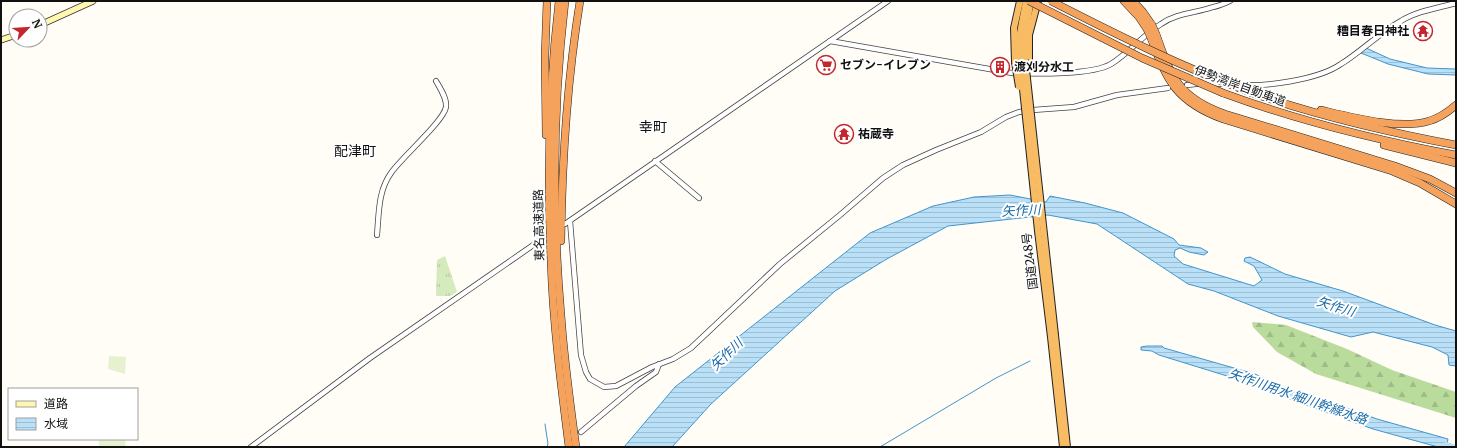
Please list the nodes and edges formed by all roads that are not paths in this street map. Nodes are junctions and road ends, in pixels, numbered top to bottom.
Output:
1 (93, 1) edge
2 (547, 1) edge
3 (559, 1) edge
4 (565, 1) edge
5 (581, 1) edge
6 (888, 1) edge
7 (1020, 1) edge
8 (1029, 1) edge
9 (1038, 1) edge
10 (1051, 1) edge
11 (1124, 1) edge
12 (1133, 1) edge
13 (1230, 1) edge
14 (1456, 3) edge
15 (48, 21) edge
16 (1149, 27) junction
17 (1153, 36) junction
18 (830, 41) junction
19 (557, 57) junction
20 (1022, 61) junction
21 (436, 81) dead end
22 (1187, 85) dead end
23 (1168, 88) dead end
24 (1272, 100) junction
25 (1456, 105) edge
26 (1300, 119) junction
27 (1456, 145) edge
28 (1456, 155) edge
29 (656, 161) junction
30 (1456, 162) edge
31 (1456, 194) edge
32 (699, 198) dead end
33 (1456, 204) edge
34 (549, 211) junction
35 (570, 221) junction
36 (565, 224) dead end
37 (377, 235) dead end
38 (542, 239) dead end
39 (561, 314) junction
40 (1053, 336) junction
41 (659, 364) junction
42 (582, 432) dead end
43 (251, 447) edge
44 (570, 447) edge
45 (576, 447) edge
46 (1063, 447) edge
47 (1067, 447) edge

1 - 15 main road
2 - 34 highway
3 - 19 highway, 東名高速道路
4 - 19 highway, 東名高速道路
5 - 39 highway
6 - 18 street
7 - 20 highway
8 - 20 highway, 国道248号
8 - 26 highway, 伊勢湾岸自動車道, bridge
9 - 20 highway
10 - 24 highway, 伊勢湾岸自動車道, bridge
11 - 16 highway
12 - 16 highway
13 - 18 street
14 - 22 street
16 - 17 highway, bridge
17 - 31 highway
17 - 33 highway
18 - 29 street
19 - 34 highway, 東名高速道路
19 - 39 highway, 東名高速道路
20 - 40 highway, 国道248号, bridge
20 - 40 highway, 国道248号, bridge
21 - 37 street
23 - 41 street
24 - 25 highway
24 - 27 highway, 伊勢湾岸自動車道
26 - 28 highway, 伊勢湾岸自動車道
26 - 30 highway
29 - 32 street
29 - 35 street
34 - 44 highway, 東名高速道路
35 - 36 street
35 - 41 street
38 - 43 street
39 - 45 highway, 東名高速道路
40 - 46 highway, 国道248号
40 - 47 highway, 国道248号
41 - 42 street

